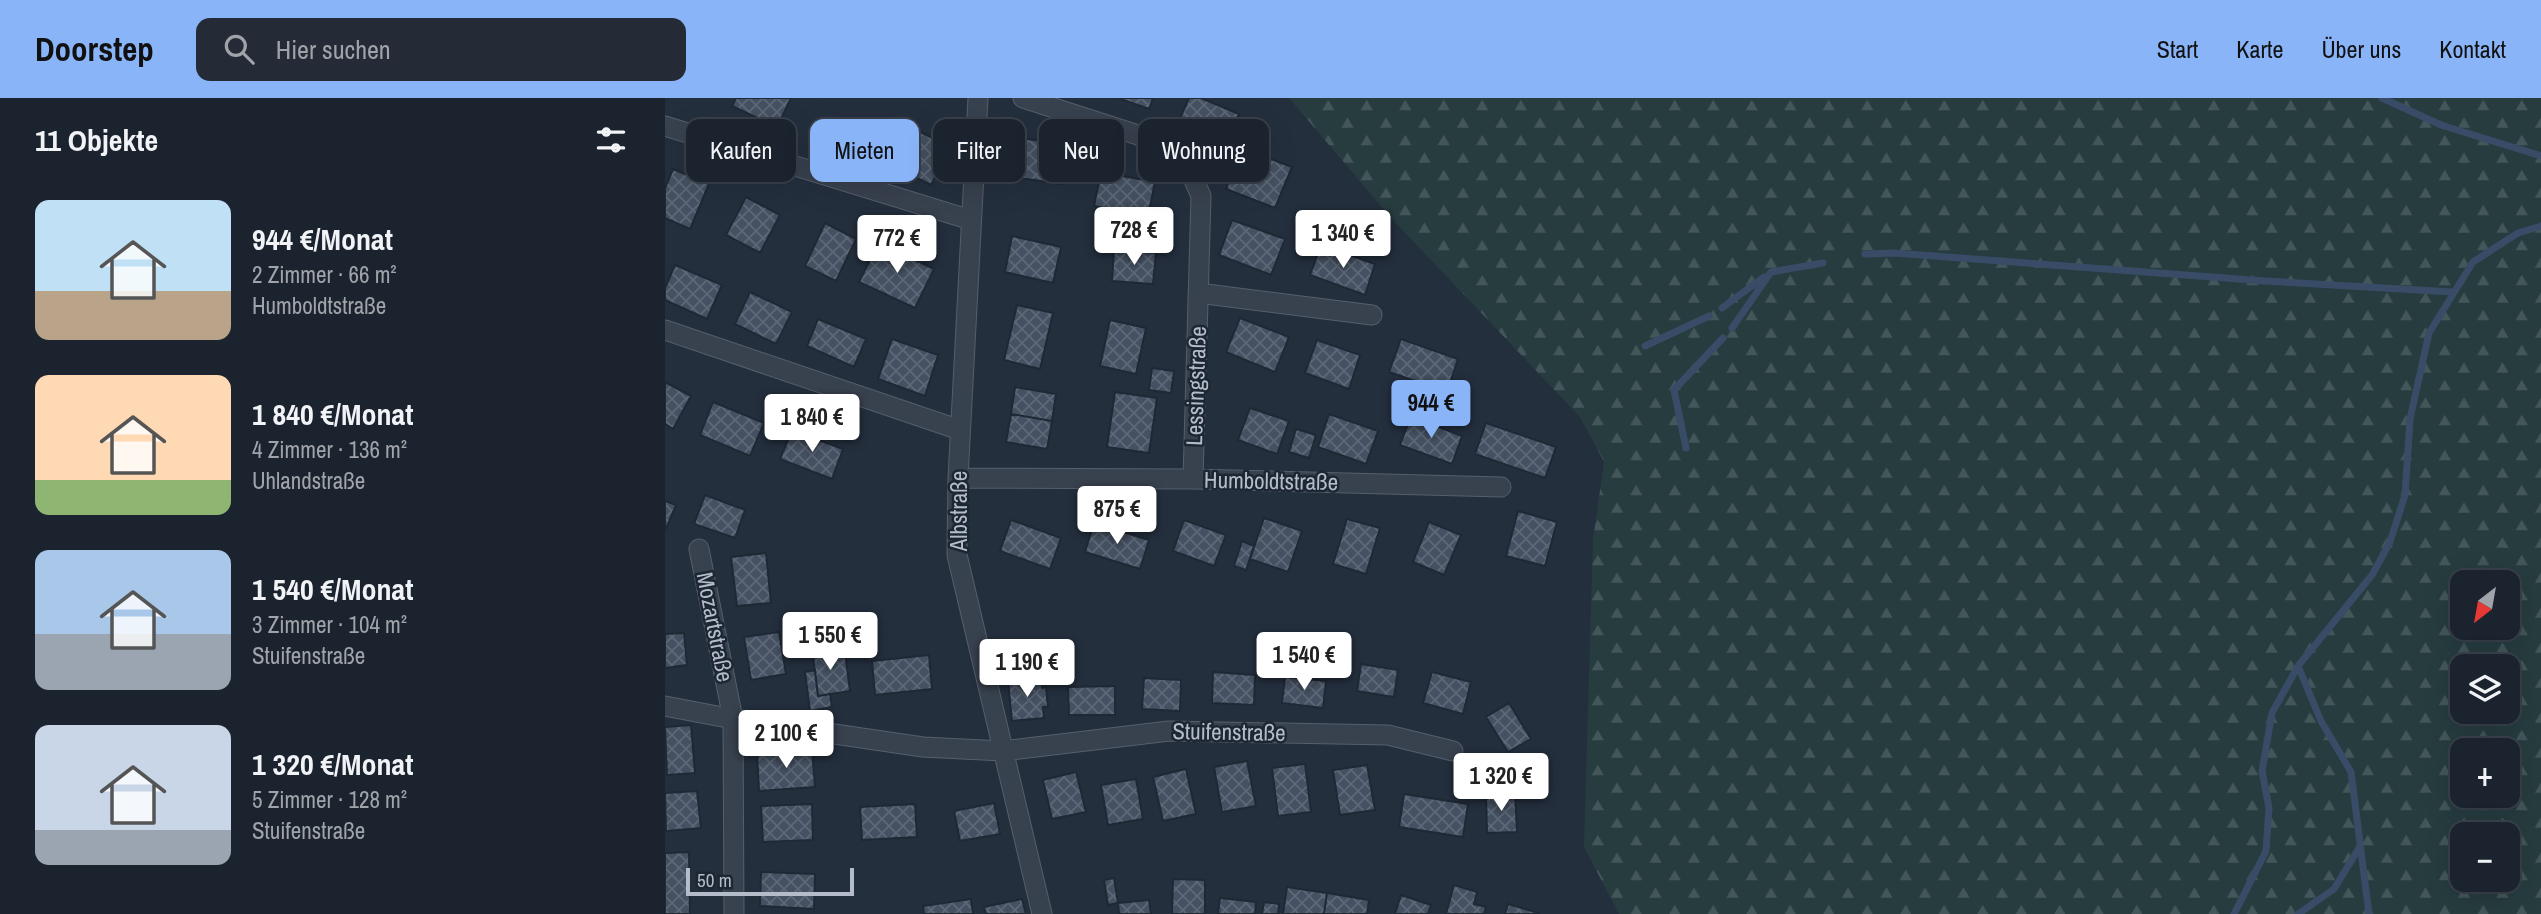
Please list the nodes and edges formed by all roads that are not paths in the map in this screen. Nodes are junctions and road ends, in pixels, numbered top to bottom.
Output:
1 (978, 98) edge
2 (1023, 98) edge
3 (665, 125) edge
4 (971, 220) junction
5 (1198, 293) junction
6 (1372, 315) dead end
7 (665, 330) edge
8 (960, 430) junction
9 (958, 478) junction
10 (1193, 479) junction
11 (1501, 487) dead end
12 (699, 549) dead end
13 (665, 706) edge
14 (733, 719) junction
15 (1003, 751) junction
16 (1453, 751) dead end
17 (734, 914) edge
18 (1042, 914) edge

1 - 4 street, Albstraße
2 - 5 street, Lessingstraße
3 - 4 street
4 - 8 street, Albstraße
5 - 6 street, Lessingstraße
5 - 10 street, Lessingstraße
7 - 8 street
8 - 9 street, Albstraße
9 - 10 street, Humboldtstraße
9 - 15 street, Albstraße
10 - 11 street, Humboldtstraße
12 - 14 street, Mozartstraße
13 - 14 street, Stuifenstraße
14 - 15 street, Stuifenstraße
14 - 17 street, Mozartstraße
15 - 16 street, Stuifenstraße
15 - 18 street, Albstraße

